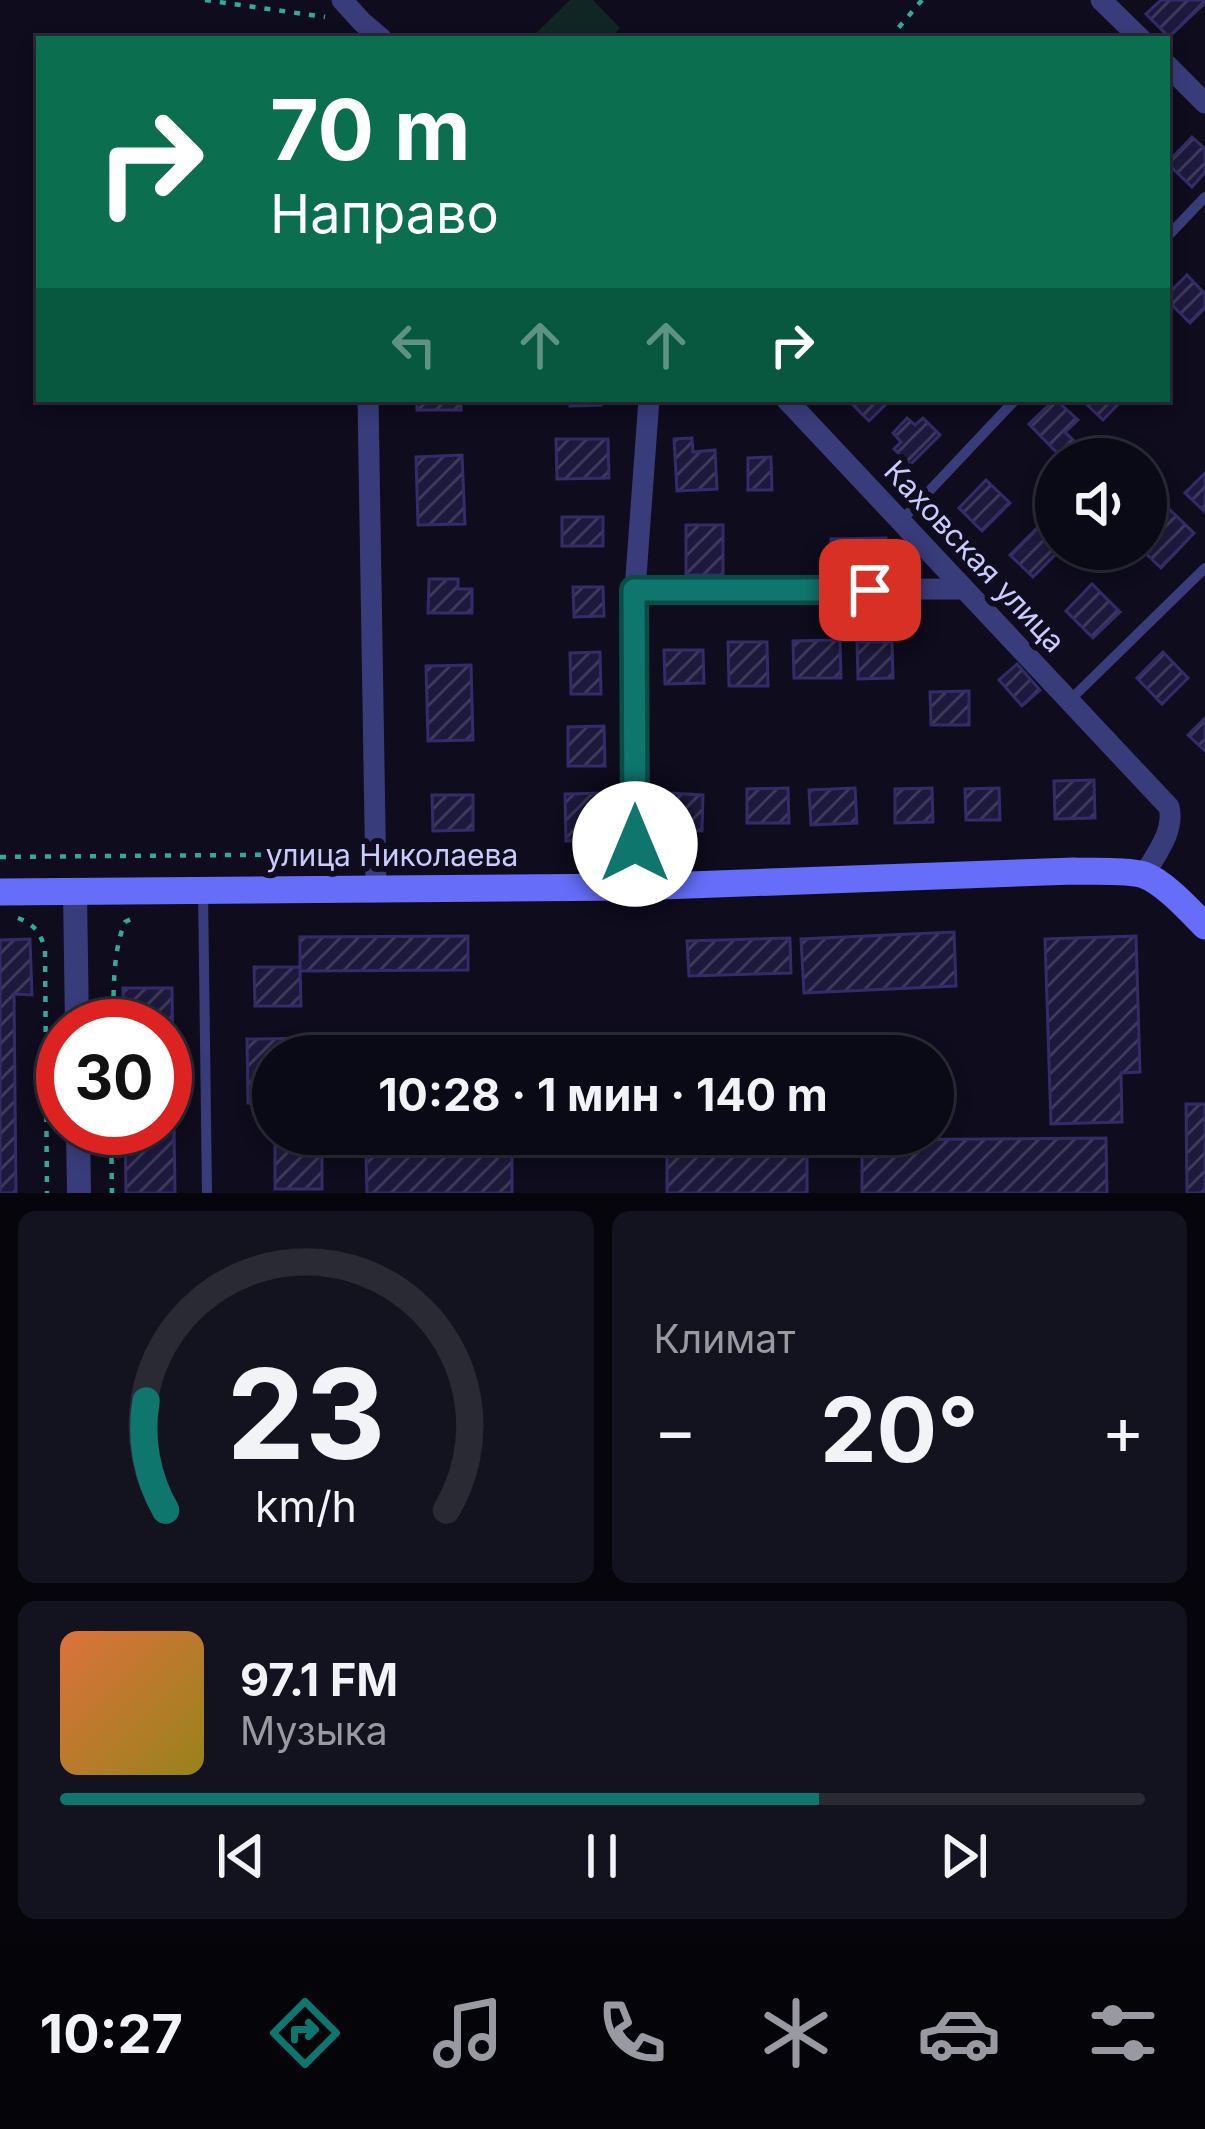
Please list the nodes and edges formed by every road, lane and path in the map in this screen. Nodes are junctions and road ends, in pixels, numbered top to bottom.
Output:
1 (206, 0) edge
2 (342, 0) edge
3 (922, 0) edge
4 (1101, 0) edge
5 (362, 20) edge
6 (1129, 35) edge
7 (892, 36) edge
8 (1170, 68) edge
9 (1205, 103) edge
10 (1205, 197) edge
11 (1170, 234) edge
12 (368, 402) edge
13 (649, 402) edge
14 (789, 402) edge
15 (1013, 402) edge
16 (900, 522) junction
17 (1205, 568) edge
18 (964, 589) junction
19 (634, 590) junction
20 (1070, 700) junction
21 (376, 854) junction
22 (0, 857) edge
23 (1144, 874) junction
24 (376, 887) junction
25 (635, 887) junction
26 (202, 889) junction
27 (75, 890) junction
28 (0, 892) edge
29 (15, 917) dead end
30 (135, 917) dead end
31 (1205, 926) edge
32 (77, 999) edge
33 (114, 999) edge
34 (78, 1155) edge
35 (111, 1155) edge
36 (47, 1193) edge
37 (79, 1193) edge
38 (112, 1193) edge
39 (207, 1193) edge

1 - 5 path
2 - 5 street
3 - 7 path
4 - 6 street
8 - 9 street
10 - 11 lane
12 - 21 street
13 - 19 street
14 - 16 street, Каховская улица
15 - 16 lane
16 - 18 street, Каховская улица
17 - 20 lane
18 - 19 street
18 - 20 street, Каховская улица
19 - 25 street
20 - 23 street, Каховская улица
21 - 22 path
21 - 24 street
23 - 25 main road, улица Николаева
23 - 31 main road
24 - 25 main road, улица Николаева
24 - 26 main road, улица Николаева
26 - 27 main road, улица Николаева
26 - 39 lane
27 - 28 main road, улица Николаева
27 - 32 street
29 - 36 path
30 - 33 path
34 - 37 street
35 - 38 path

